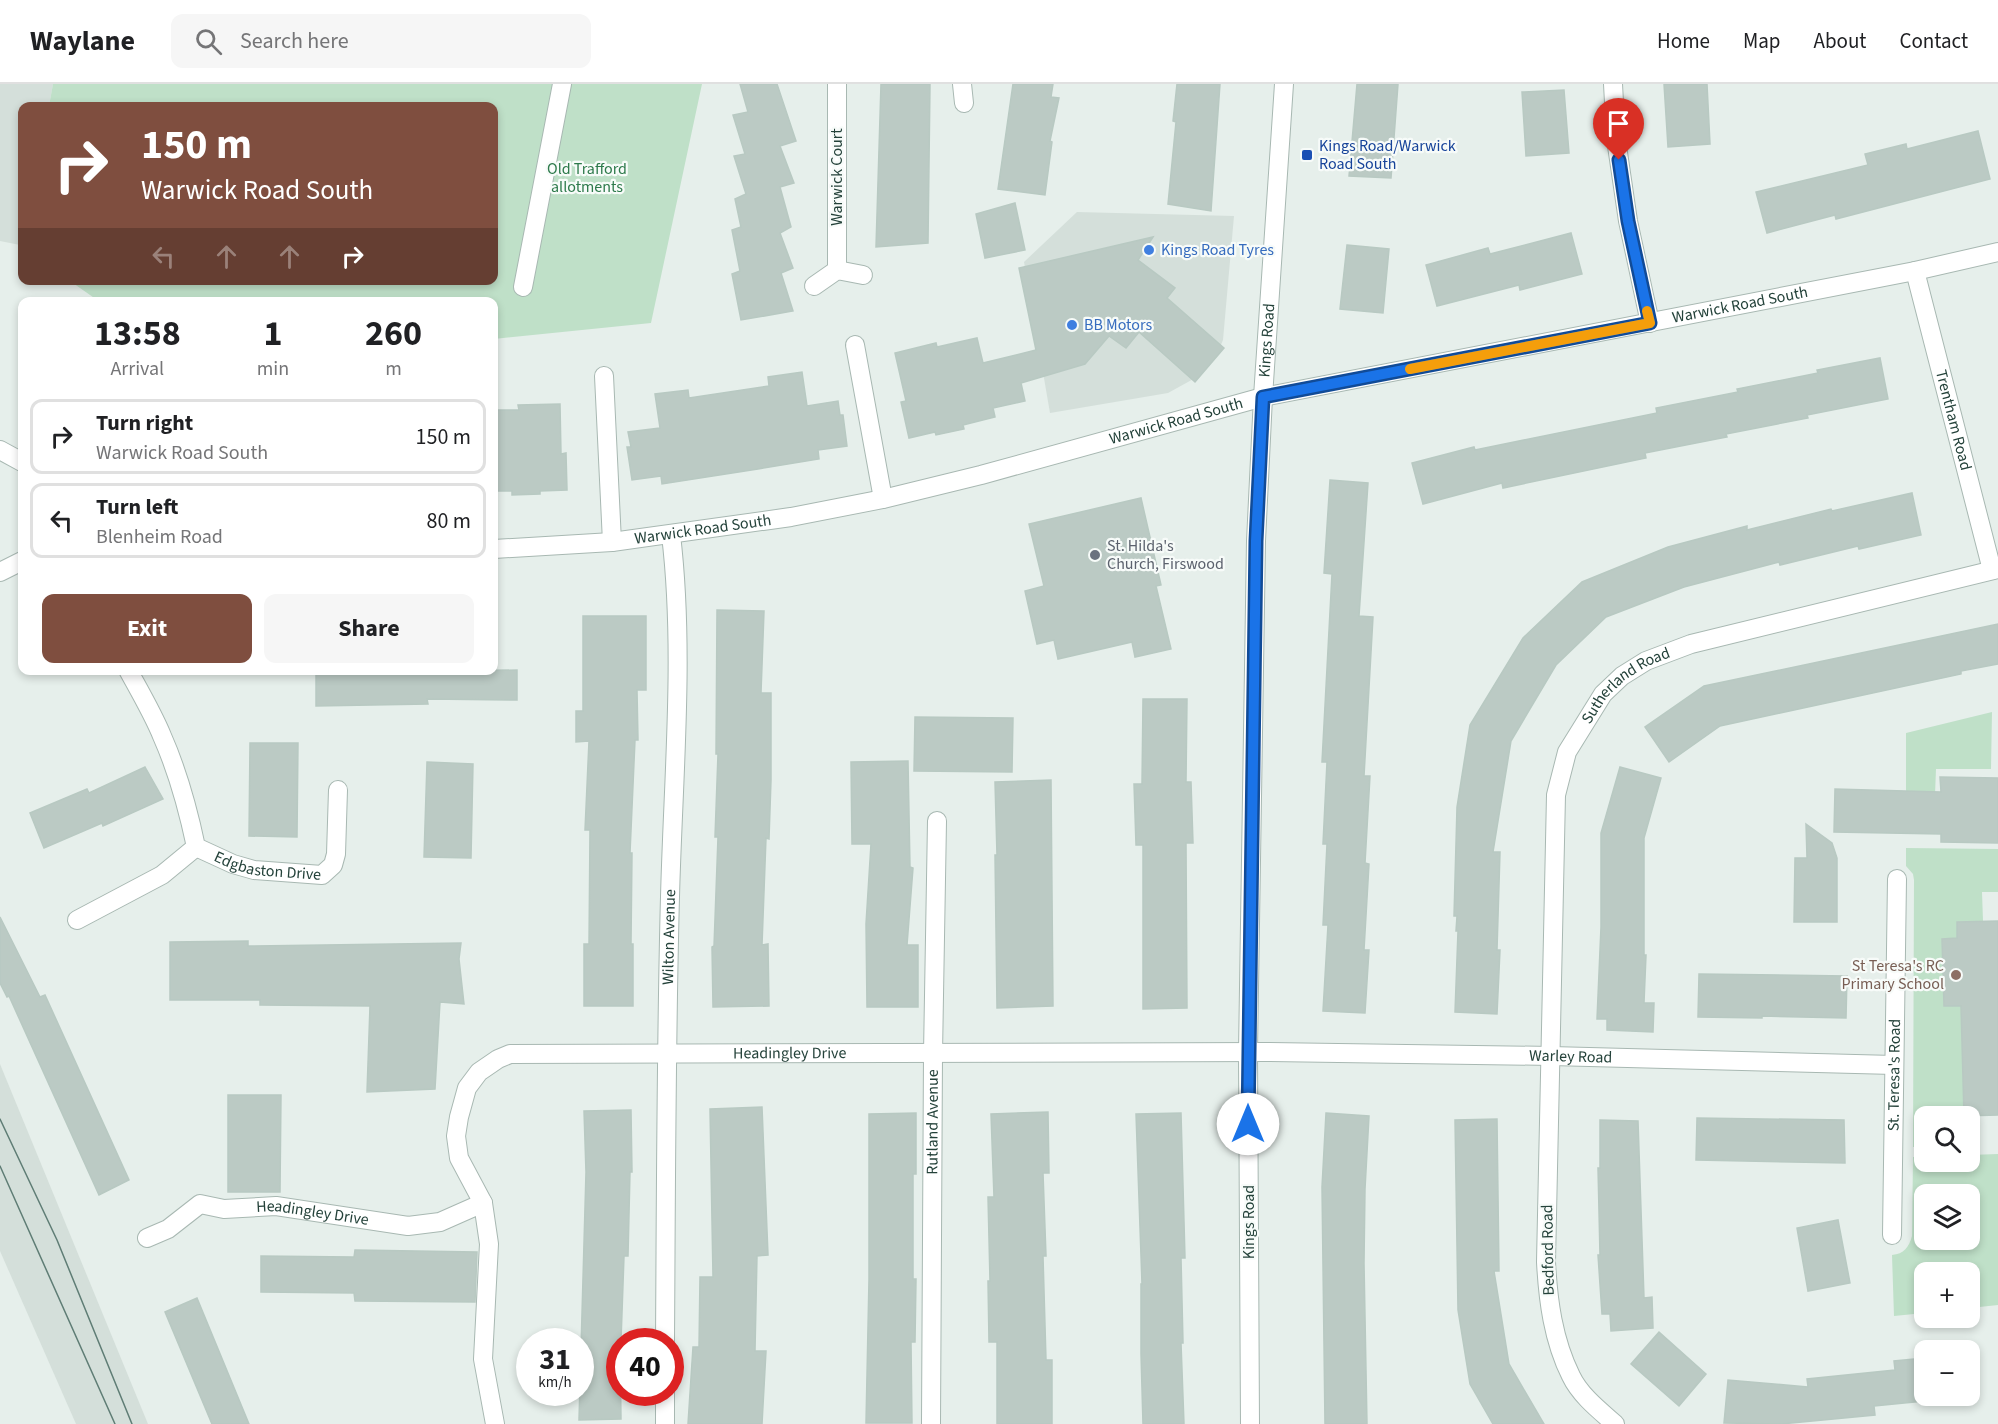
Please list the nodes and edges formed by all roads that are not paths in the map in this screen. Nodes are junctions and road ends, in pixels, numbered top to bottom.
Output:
1 (562, 84) edge
2 (837, 84) edge
3 (962, 84) edge
4 (1284, 84) edge
5 (1613, 84) edge
6 (964, 103) dead end
7 (1998, 252) edge
8 (837, 270) junction
9 (1915, 272) junction
10 (863, 274) dead end
11 (814, 286) dead end
12 (523, 287) dead end
13 (1650, 323) junction
14 (855, 345) dead end
15 (604, 376) dead end
16 (1263, 397) junction
17 (0, 450) edge
18 (18, 460) edge
19 (883, 499) junction
20 (671, 535) junction
21 (612, 542) junction
22 (498, 549) edge
23 (18, 563) edge
24 (1995, 569) edge
25 (0, 572) edge
26 (131, 675) edge
27 (338, 790) dead end
28 (938, 821) dead end
29 (196, 847) junction
30 (1897, 879) dead end
31 (77, 920) dead end
32 (1248, 1052) junction
33 (667, 1054) junction
34 (933, 1054) junction
35 (1551, 1056) junction
36 (1894, 1065) junction
37 (483, 1203) junction
38 (1893, 1235) dead end
39 (147, 1238) dead end
40 (665, 1328) edge
41 (665, 1406) edge
42 (495, 1424) edge
43 (665, 1424) edge
44 (931, 1424) edge
45 (1250, 1424) edge
46 (1615, 1424) edge

1 - 12 street
2 - 8 street, Warwick Court
3 - 6 street
4 - 16 street, Kings Road
5 - 13 street
7 - 9 street, Warwick Road South
8 - 10 street
8 - 11 street
9 - 13 street, Warwick Road South
9 - 24 street, Trentham Road
13 - 16 street, Warwick Road South
14 - 19 street
15 - 21 street
16 - 19 street, Warwick Road South
16 - 32 street, Kings Road
17 - 18 street
19 - 20 street, Warwick Road South
20 - 21 street, Warwick Road South
20 - 33 street, Wilton Avenue
21 - 22 street, Warwick Road South
23 - 25 street
24 - 35 street, Sutherland Road
26 - 29 street, Edgbaston Drive
27 - 29 street, Edgbaston Drive
28 - 34 street, Rutland Avenue
29 - 31 street, Edgbaston Drive
30 - 36 street, St. Teresa's Road
32 - 34 street, Headingley Drive
32 - 35 street, Warley Road
32 - 45 street, Kings Road
33 - 34 street, Headingley Drive
33 - 37 street, Headingley Drive
33 - 40 street, Wilton Avenue
34 - 44 street, Rutland Avenue
35 - 36 street, Warley Road
35 - 46 street, Bedford Road
36 - 38 street, St. Teresa's Road
37 - 39 street, Headingley Drive
37 - 42 street, Headingley Drive
41 - 43 street

